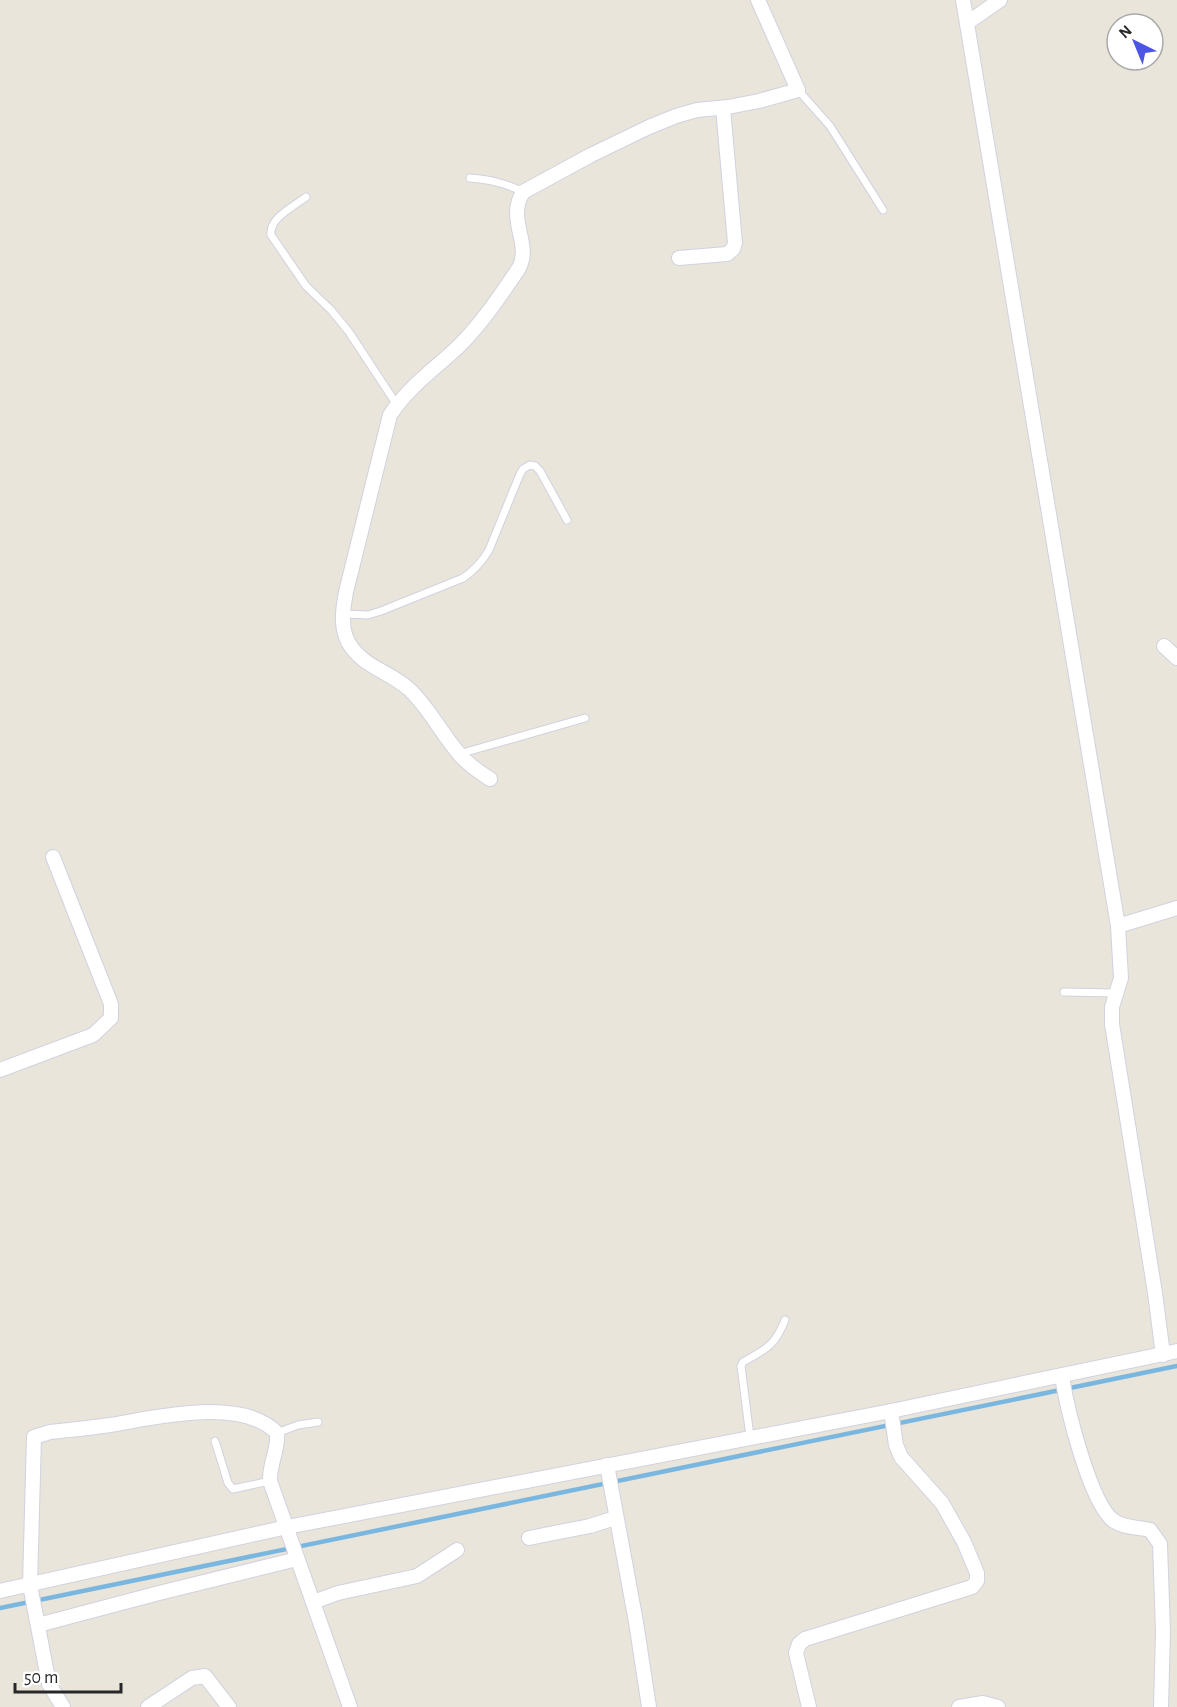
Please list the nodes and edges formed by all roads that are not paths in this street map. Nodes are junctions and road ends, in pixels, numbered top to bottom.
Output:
1 (758, 0) edge
2 (963, 0) edge
3 (1000, 0) edge
4 (967, 24) junction
5 (798, 90) junction
6 (723, 108) junction
7 (470, 178) dead end
8 (523, 192) junction
9 (306, 197) dead end
10 (883, 210) dead end
11 (679, 258) dead end
12 (397, 405) junction
13 (567, 520) dead end
14 (343, 614) junction
15 (1164, 646) dead end
16 (1177, 658) edge
17 (585, 718) dead end
18 (459, 754) junction
19 (490, 779) dead end
20 (53, 857) dead end
21 (1177, 908) edge
22 (1118, 926) junction
23 (1064, 992) dead end
24 (1115, 993) junction
25 (0, 1070) edge
26 (785, 1320) dead end
27 (1170, 1353) edge
28 (1062, 1377) junction
29 (891, 1416) junction
30 (318, 1422) dead end
31 (277, 1433) junction
32 (750, 1437) junction
33 (215, 1441) dead end
34 (607, 1465) junction
35 (270, 1481) junction
36 (615, 1518) junction
37 (288, 1532) junction
38 (529, 1538) dead end
39 (457, 1550) dead end
40 (296, 1556) junction
41 (31, 1590) junction
42 (0, 1591) edge
43 (312, 1602) junction
44 (37, 1619) junction
45 (1163, 1632) junction
46 (1177, 1633) edge
47 (63, 1707) edge
48 (148, 1707) edge
49 (229, 1707) edge
50 (350, 1707) edge
51 (649, 1707) edge
52 (809, 1707) edge
53 (959, 1707) edge
54 (998, 1707) edge
55 (1161, 1707) edge

1 - 5 street
2 - 4 street
3 - 4 street
4 - 22 street
5 - 6 street
5 - 10 lane
6 - 8 street
6 - 11 street
7 - 8 lane
8 - 12 street
9 - 12 lane
12 - 14 street
13 - 14 lane
14 - 18 street
15 - 16 street
17 - 18 lane
18 - 19 street
20 - 25 street
21 - 22 street
22 - 24 street
23 - 24 lane
24 - 27 street
26 - 32 lane
27 - 28 street
28 - 29 street
28 - 45 street
29 - 32 street
29 - 52 street
30 - 31 lane
31 - 35 street
31 - 41 street
32 - 34 street
33 - 35 lane
34 - 36 street
34 - 37 street
35 - 37 street
36 - 38 street
36 - 51 street
37 - 40 street
37 - 41 street
39 - 43 street
40 - 43 street
40 - 44 street
41 - 42 street
41 - 44 street
43 - 50 street
44 - 47 street
45 - 46 street
45 - 55 street
48 - 49 street
53 - 54 street

